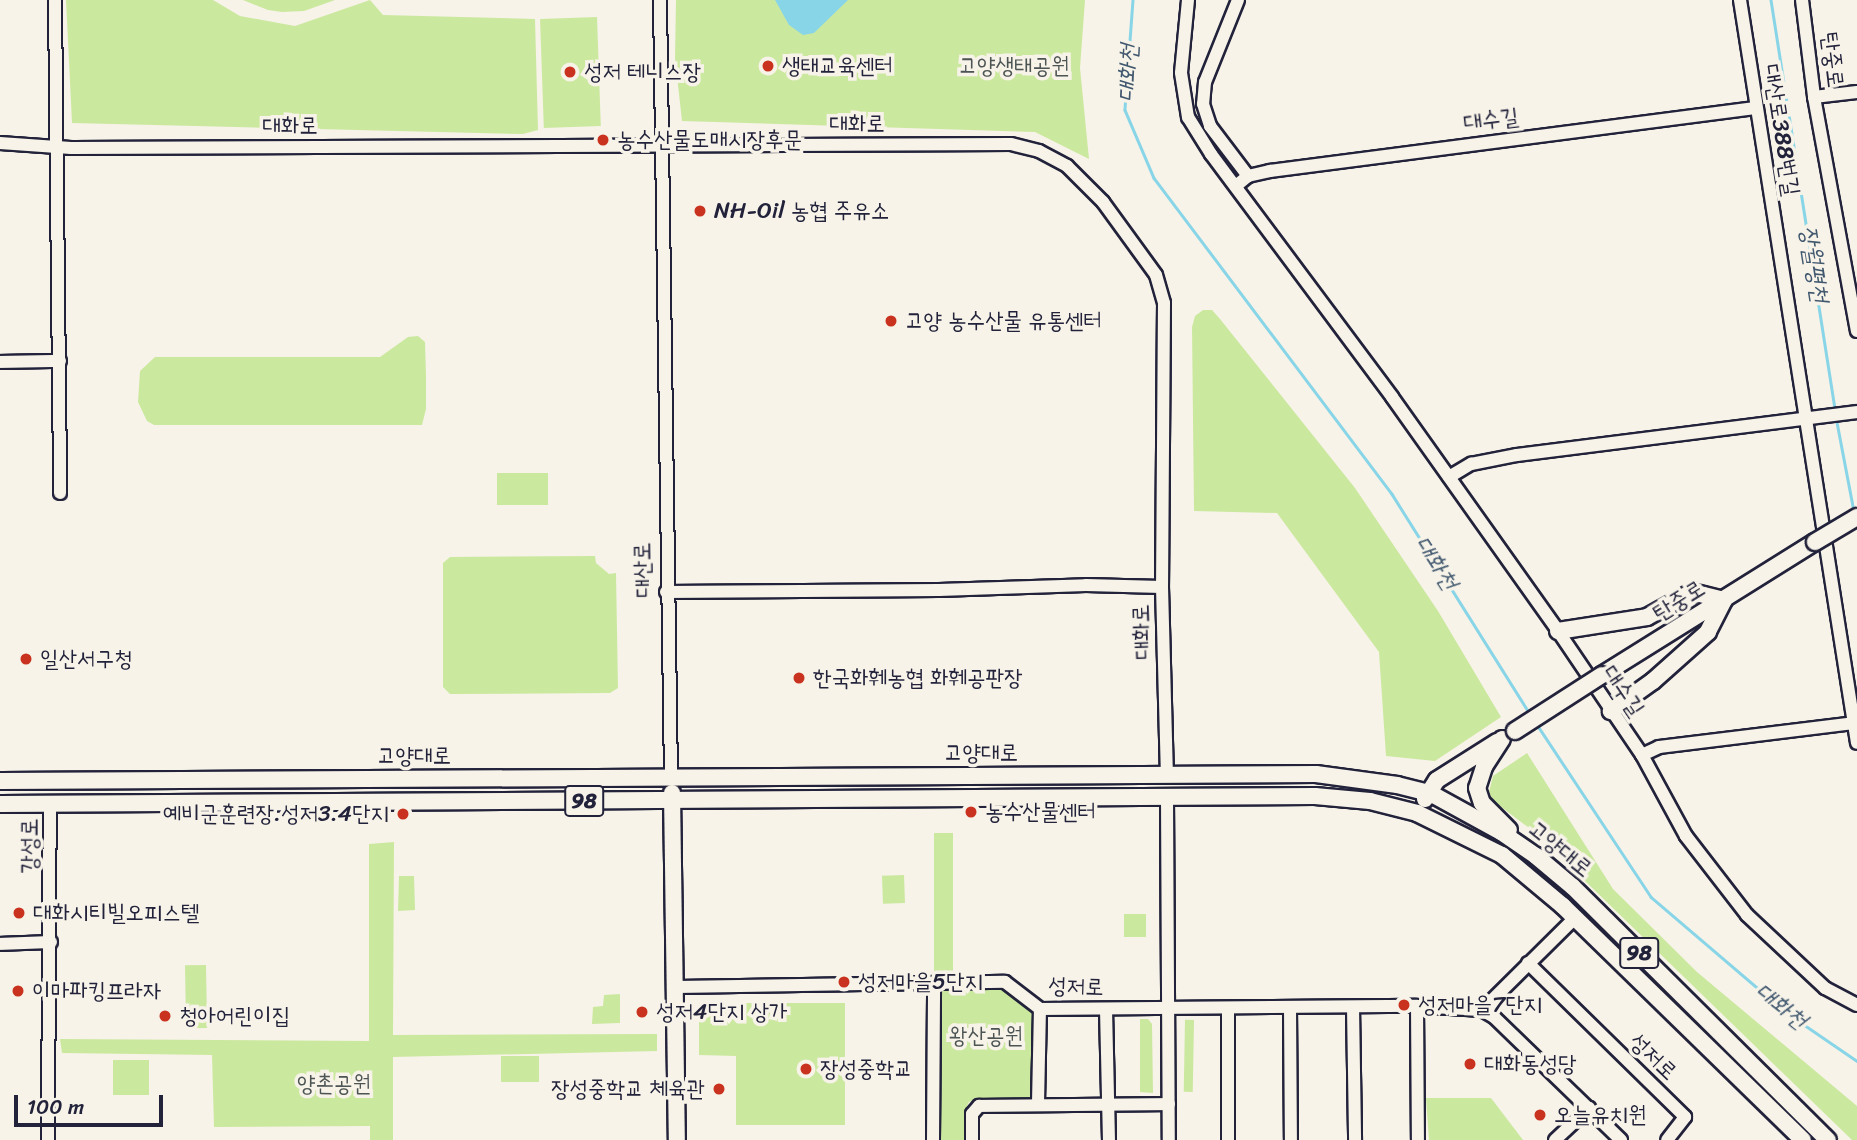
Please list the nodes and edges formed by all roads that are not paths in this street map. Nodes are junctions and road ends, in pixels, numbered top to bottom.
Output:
1 (55, 0) edge
2 (660, 0) edge
3 (1188, 0) edge
4 (1238, 0) edge
5 (1740, 0) edge
6 (1802, 0) edge
7 (1857, 92) edge
8 (1814, 97) junction
9 (1755, 108) junction
10 (0, 143) edge
11 (663, 145) junction
12 (57, 148) junction
13 (1248, 176) junction
14 (1237, 186) junction
15 (1857, 331) edge
16 (0, 362) edge
17 (60, 362) junction
18 (1857, 412) edge
19 (1812, 418) junction
20 (1450, 477) junction
21 (60, 493) dead end
22 (1857, 517) edge
23 (1162, 587) junction
24 (666, 592) junction
25 (1724, 600) junction
26 (1558, 631) junction
27 (1611, 711) junction
28 (1854, 723) junction
29 (1509, 735) junction
30 (1857, 743) edge
31 (1642, 755) junction
32 (1167, 775) junction
33 (671, 778) junction
34 (0, 781) edge
35 (1430, 793) junction
36 (1167, 799) junction
37 (672, 801) junction
38 (0, 803) edge
39 (50, 803) junction
40 (1417, 813) junction
41 (1536, 856) junction
42 (1575, 918) junction
43 (51, 942) junction
44 (0, 944) edge
45 (1528, 963) junction
46 (934, 984) junction
47 (677, 987) junction
48 (1857, 1005) edge
49 (1417, 1006) junction
50 (1353, 1007) junction
51 (1170, 1008) junction
52 (1290, 1008) junction
53 (1041, 1009) junction
54 (1106, 1009) junction
55 (1228, 1009) junction
56 (1482, 1010) junction
57 (1038, 1103) junction
58 (1108, 1103) junction
59 (1169, 1104) junction
60 (1589, 1108) junction
61 (48, 1140) edge
62 (677, 1140) edge
63 (933, 1140) edge
64 (972, 1140) edge
65 (1110, 1140) edge
66 (1169, 1140) edge
67 (1228, 1140) edge
68 (1291, 1140) edge
69 (1355, 1140) edge
70 (1418, 1140) edge
71 (1555, 1140) edge
72 (1621, 1140) edge
73 (1667, 1140) edge
74 (1803, 1140) edge
75 (1828, 1140) edge

1 - 12 street
2 - 11 street, 대산로
3 - 14 street, 대수길
4 - 13 street
5 - 9 street, 대산로388번길
6 - 8 street, 탄중로
7 - 8 street
8 - 15 street, 탄중로
9 - 13 street, 대수길
9 - 19 street, 대산로388번길
10 - 12 street, 대화로
11 - 12 street, 대화로
11 - 23 street, 대화로
11 - 24 street, 대산로
12 - 17 street
13 - 14 street
14 - 20 street, 대수길
16 - 17 street
17 - 21 street
18 - 19 street
19 - 20 street
19 - 28 street, 대산로388번길
20 - 26 street, 대수길
22 - 25 main road, 탄중로, bridge
23 - 24 street
23 - 32 street, 대화로
24 - 33 street, 대산로
25 - 26 main road
25 - 27 main road
25 - 29 main road, 탄중로, bridge
26 - 27 street, 대수길
27 - 31 street, 대수길
28 - 30 street
28 - 31 street
29 - 35 main road
29 - 41 main road
31 - 48 street, 대수길
32 - 33 main road, 고양대로 / 98
32 - 35 main road, 고양대로 / 98
33 - 34 main road, 고양대로 / 98
33 - 37 main road, 대산로
35 - 40 main road
35 - 41 main road, 고양대로 / 98
36 - 37 main road, 고양대로 / 98
36 - 40 main road, 고양대로 / 98
36 - 51 street
37 - 39 main road, 고양대로 / 98
37 - 47 main road, 대산로
38 - 39 main road, 고양대로 / 98
39 - 43 street, 강성로
40 - 42 main road, 고양대로 / 98
41 - 75 main road, 고양대로 / 98
42 - 45 street
42 - 74 main road, 고양대로 / 98
43 - 44 street
43 - 61 street, 강성로
45 - 56 street
45 - 73 street, 성저로
46 - 47 street, 성저로
46 - 53 street, 성저로
46 - 63 street
47 - 62 main road, 대산로
49 - 50 street, 성저로
49 - 56 street, 성저로
49 - 70 street
50 - 52 street, 성저로
50 - 69 street
51 - 54 street, 성저로
51 - 55 street, 성저로
51 - 59 street
52 - 55 street, 성저로
52 - 68 street
53 - 54 street, 성저로
53 - 57 street
54 - 58 street
55 - 67 street
56 - 60 street
57 - 58 street
57 - 64 street
58 - 59 street
58 - 65 street
59 - 66 street
60 - 71 street
60 - 72 street

